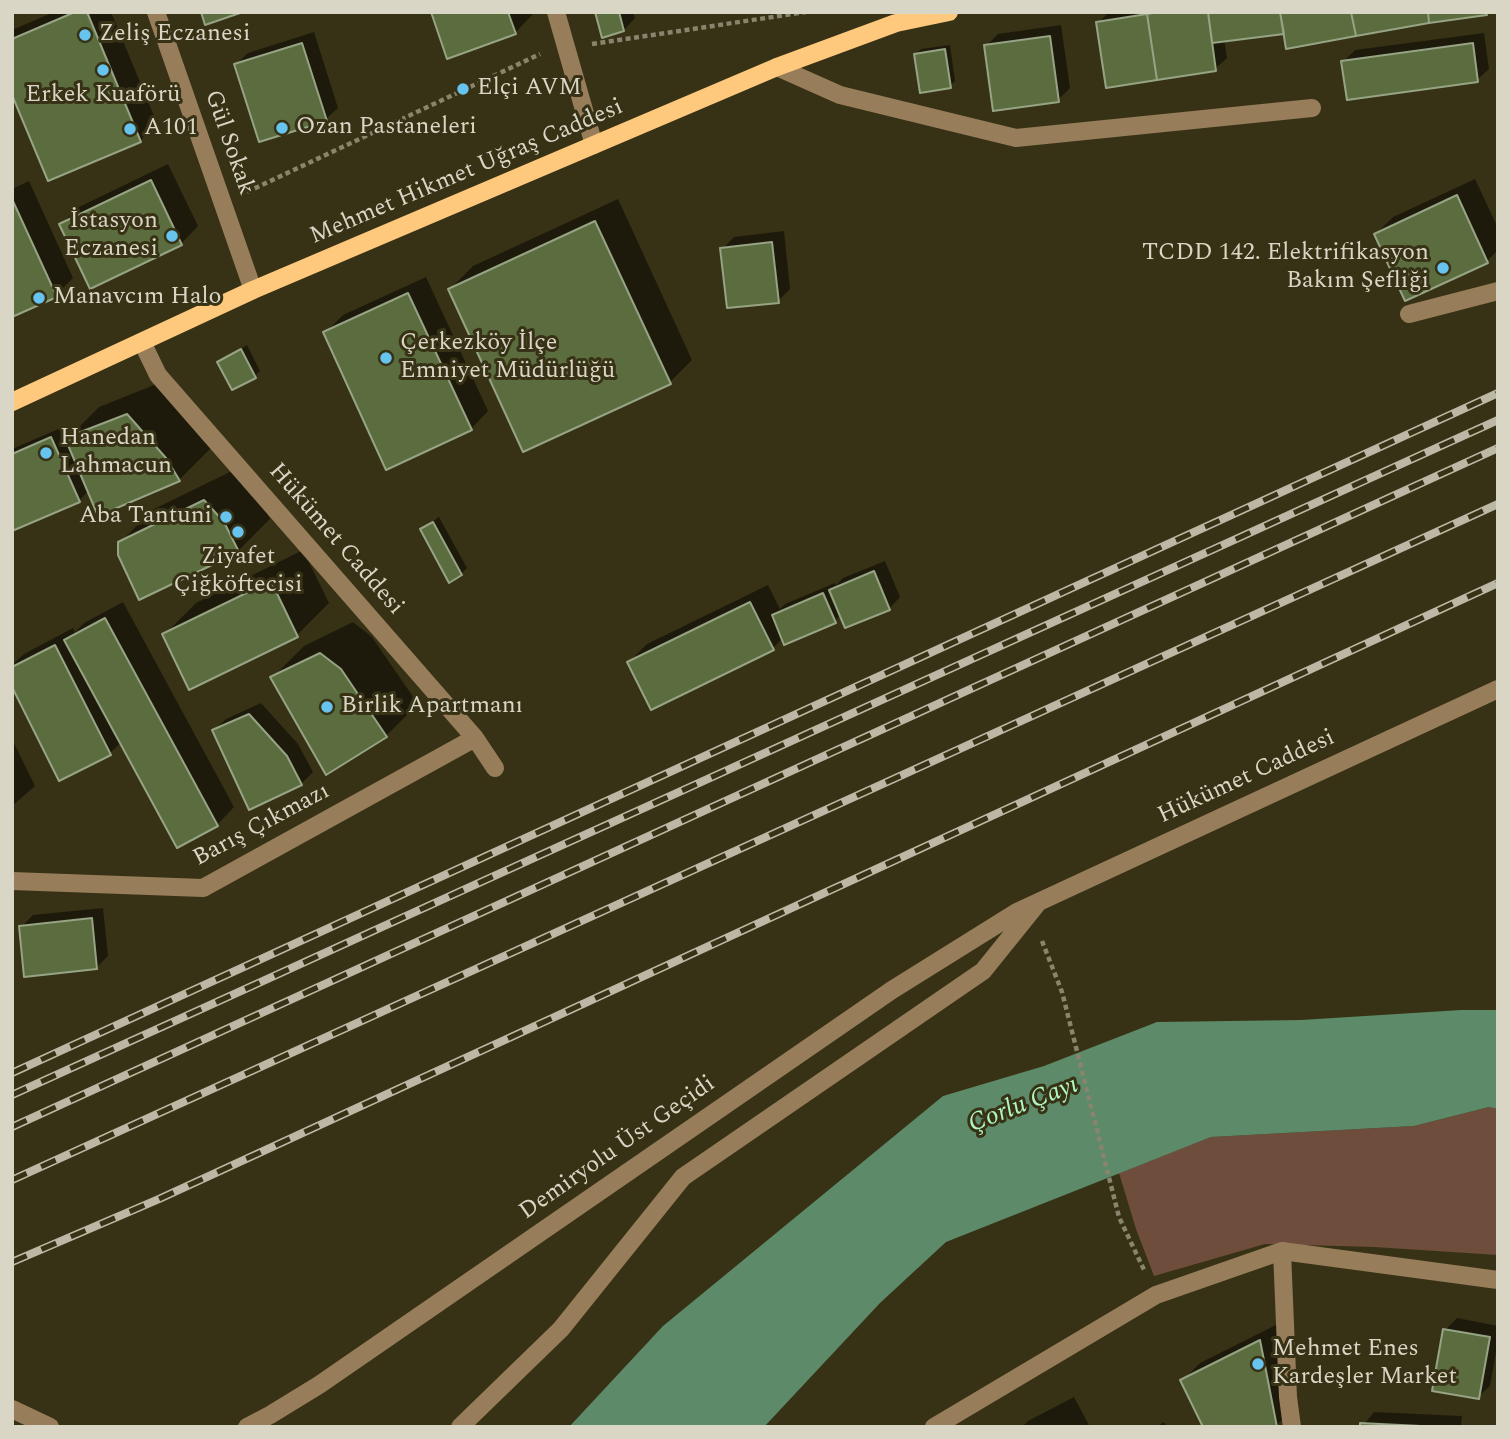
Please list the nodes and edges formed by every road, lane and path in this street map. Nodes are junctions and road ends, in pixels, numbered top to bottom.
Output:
1 (156, 12) edge
2 (556, 12) edge
3 (806, 12) edge
4 (949, 12) edge
5 (895, 18) edge
6 (565, 43) junction
7 (777, 67) junction
8 (1312, 108) dead end
9 (594, 145) junction
10 (238, 196) dead end
11 (253, 290) junction
12 (1498, 290) edge
13 (1409, 314) dead end
14 (142, 342) junction
15 (12, 402) edge
16 (1498, 690) edge
17 (475, 738) junction
18 (495, 768) dead end
19 (12, 881) edge
20 (1039, 901) junction
21 (1017, 912) joint
22 (1040, 935) dead end
23 (1282, 1251) junction
24 (1498, 1280) edge
25 (1156, 1295) junction
26 (20, 1413) edge
27 (50, 1427) edge
28 (247, 1427) edge
29 (460, 1427) edge
30 (934, 1427) edge
31 (1292, 1427) edge

1 - 11 street, Gül Sokak
2 - 6 street
3 - 6 path
4 - 5 main road, Mehmet Hikmet Uğraş Caddesi
5 - 7 main road, Mehmet Hikmet Uğraş Caddesi
6 - 9 street
6 - 10 path
7 - 8 street
7 - 9 main road, Mehmet Hikmet Uğraş Caddesi
9 - 11 main road, Mehmet Hikmet Uğraş Caddesi
11 - 14 main road, Mehmet Hikmet Uğraş Caddesi
12 - 13 street
14 - 15 main road, Mehmet Hikmet Uğraş Caddesi
14 - 17 street, Hükümet Caddesi
16 - 20 street, Hükümet Caddesi
17 - 18 street, Hükümet Caddesi
17 - 19 street, Barış Çıkmazı
20 - 21 street, Hükümet Caddesi
20 - 29 street
21 - 28 street, Demiryolu Üst Geçidi
22 - 25 path
23 - 24 street
23 - 25 street
23 - 31 street
25 - 30 street
26 - 27 street

